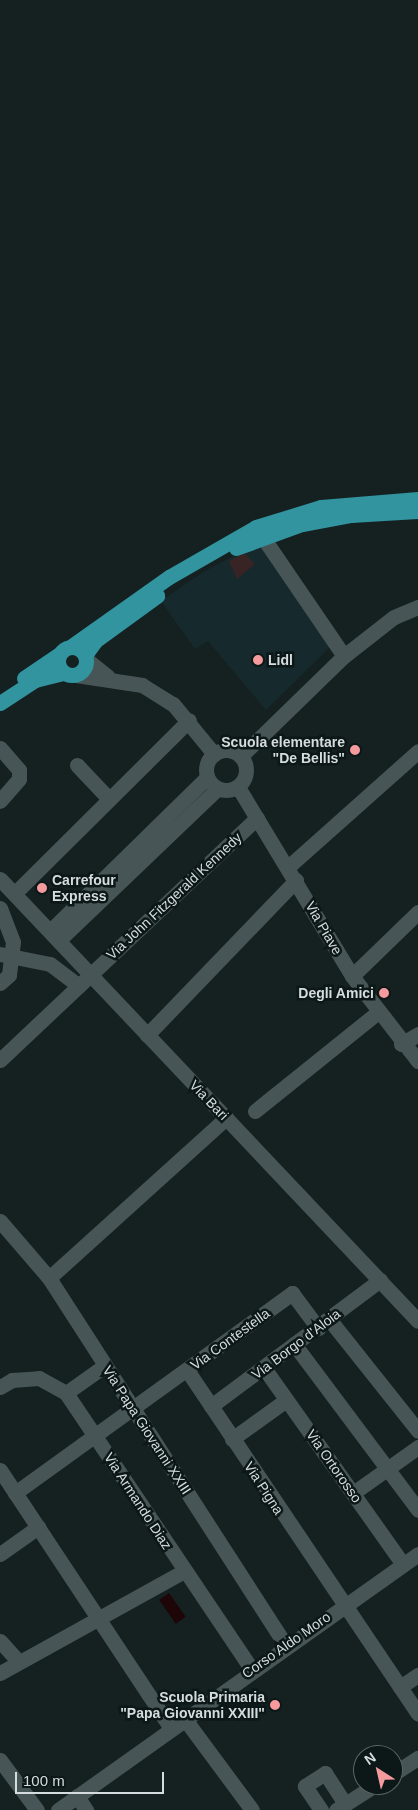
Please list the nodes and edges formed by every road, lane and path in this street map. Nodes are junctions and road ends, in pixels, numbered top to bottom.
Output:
1 (418, 500) edge
2 (418, 511) edge
3 (262, 536) junction
4 (418, 607) edge
5 (64, 651) junction
6 (344, 656) junction
7 (85, 657) junction
8 (69, 674) junction
9 (108, 678) junction
10 (0, 693) edge
11 (0, 703) edge
12 (189, 720) junction
13 (0, 748) edge
14 (418, 751) edge
15 (214, 754) junction
16 (241, 756) junction
17 (77, 765) dead end
18 (207, 777) junction
19 (238, 788) junction
20 (217, 789) junction
21 (109, 799) junction
22 (0, 802) edge
23 (257, 818) junction
24 (292, 874) junction
25 (5, 886) edge
26 (0, 908) edge
27 (418, 912) edge
28 (56, 935) junction
29 (4, 958) edge
30 (91, 974) junction
31 (352, 976) junction
32 (0, 983) edge
33 (79, 986) junction
34 (378, 1012) junction
35 (418, 1034) edge
36 (147, 1035) junction
37 (401, 1044) junction
38 (0, 1060) edge
39 (418, 1061) edge
40 (255, 1111) dead end
41 (226, 1118) junction
42 (0, 1221) edge
43 (5, 1238) edge
44 (49, 1278) junction
45 (380, 1280) junction
46 (416, 1312) edge
47 (323, 1324) junction
48 (294, 1344) junction
49 (104, 1366) junction
50 (264, 1368) junction
51 (187, 1370) junction
52 (0, 1388) edge
53 (66, 1393) junction
54 (286, 1400) junction
55 (211, 1406) junction
56 (133, 1409) junction
57 (418, 1431) edge
58 (95, 1436) junction
59 (232, 1439) junction
60 (418, 1447) edge
61 (386, 1469) junction
62 (0, 1470) edge
63 (353, 1492) junction
64 (15, 1493) junction
65 (418, 1510) edge
66 (38, 1527) junction
67 (0, 1554) edge
68 (418, 1554) edge
69 (403, 1564) junction
70 (184, 1570) junction
71 (342, 1605) junction
72 (98, 1618) junction
73 (0, 1641) edge
74 (286, 1646) junction
75 (19, 1662) junction
76 (252, 1670) junction
77 (0, 1673) edge
78 (418, 1674) edge
79 (400, 1687) junction
80 (418, 1714) edge
81 (184, 1718) junction
82 (170, 1728) junction
83 (418, 1758) edge
84 (0, 1760) edge
85 (403, 1768) edge
86 (360, 1795) edge
87 (77, 1796) junction
88 (341, 1807) edge
89 (37, 1810) edge
90 (58, 1810) edge
91 (86, 1810) edge
92 (252, 1810) edge
93 (321, 1810) edge

1 - 5 main road
2 - 3 main road
3 - 6 street
3 - 7 main road
4 - 6 street
5 - 7 main road
5 - 8 main road
5 - 10 main road
6 - 16 street
7 - 8 main road
7 - 9 street
8 - 9 street
8 - 11 main road
9 - 12 street
12 - 15 street
12 - 21 street
13 - 22 street
14 - 24 street
15 - 16 street
15 - 18 street
16 - 19 street
17 - 21 street
18 - 20 street
18 - 28 street
19 - 20 street
19 - 23 street, Via Piave
20 - 28 street
21 - 25 street
23 - 24 street, Via Piave
23 - 30 street, Via John Fitzgerald Kennedy
24 - 31 street, Via Piave
24 - 36 street
25 - 28 street, Via Bari
26 - 29 street
27 - 31 street
28 - 30 street, Via Bari
29 - 32 street
29 - 33 street
30 - 33 street, Via John Fitzgerald Kennedy
30 - 36 street, Via Bari
31 - 34 street, Via Piave
33 - 38 street, Via John Fitzgerald Kennedy
34 - 37 street, Via Piave
34 - 40 street
35 - 37 street
36 - 41 street, Via Bari
37 - 39 street, Via Piave
41 - 44 street
41 - 45 street, Via Bari
42 - 43 street, Via Papa Giovanni XXIII
43 - 44 street, Via Papa Giovanni XXIII
44 - 49 street, Via Papa Giovanni XXIII
45 - 46 street, Via Bari
45 - 47 street, Via Borgo d'Aloia
47 - 48 street, Via Borgo d'Aloia
47 - 51 street, Via Contestella
47 - 57 street
48 - 50 street, Via Borgo d'Aloia
48 - 61 street
49 - 53 street
49 - 56 street, Via Papa Giovanni XXIII
50 - 54 street, Via Ortorosso
50 - 55 street, Via Borgo d'Aloia
51 - 55 street, Via Pigna
51 - 56 street, Via Contestella
52 - 53 street, Via Armando Diaz
53 - 58 street, Via Armando Diaz
54 - 59 street
54 - 63 street, Via Ortorosso
55 - 59 street, Via Pigna
56 - 58 street, Via Contestella
56 - 74 street, Via Papa Giovanni XXIII
58 - 64 street, Via Contestella
58 - 70 street, Via Armando Diaz
59 - 71 street, Via Pigna
60 - 61 street
61 - 63 street
61 - 65 street
62 - 64 street
63 - 69 street, Via Ortorosso
64 - 66 street
66 - 67 street
66 - 72 street
68 - 69 street, Corso Aldo Moro
69 - 71 street, Corso Aldo Moro
70 - 72 street
70 - 76 street, Via Armando Diaz
71 - 74 street, Corso Aldo Moro
71 - 79 street, Via Pigna
72 - 75 street
72 - 82 street
73 - 75 street
74 - 76 street, Corso Aldo Moro
75 - 77 street
76 - 81 street, Corso Aldo Moro
78 - 79 street
79 - 80 street, Via Pigna
81 - 82 street, Corso Aldo Moro
81 - 92 street
82 - 87 street, Corso Aldo Moro
83 - 85 street
84 - 89 street
86 - 88 street
87 - 90 street, Corso Aldo Moro
87 - 91 street
88 - 93 street

